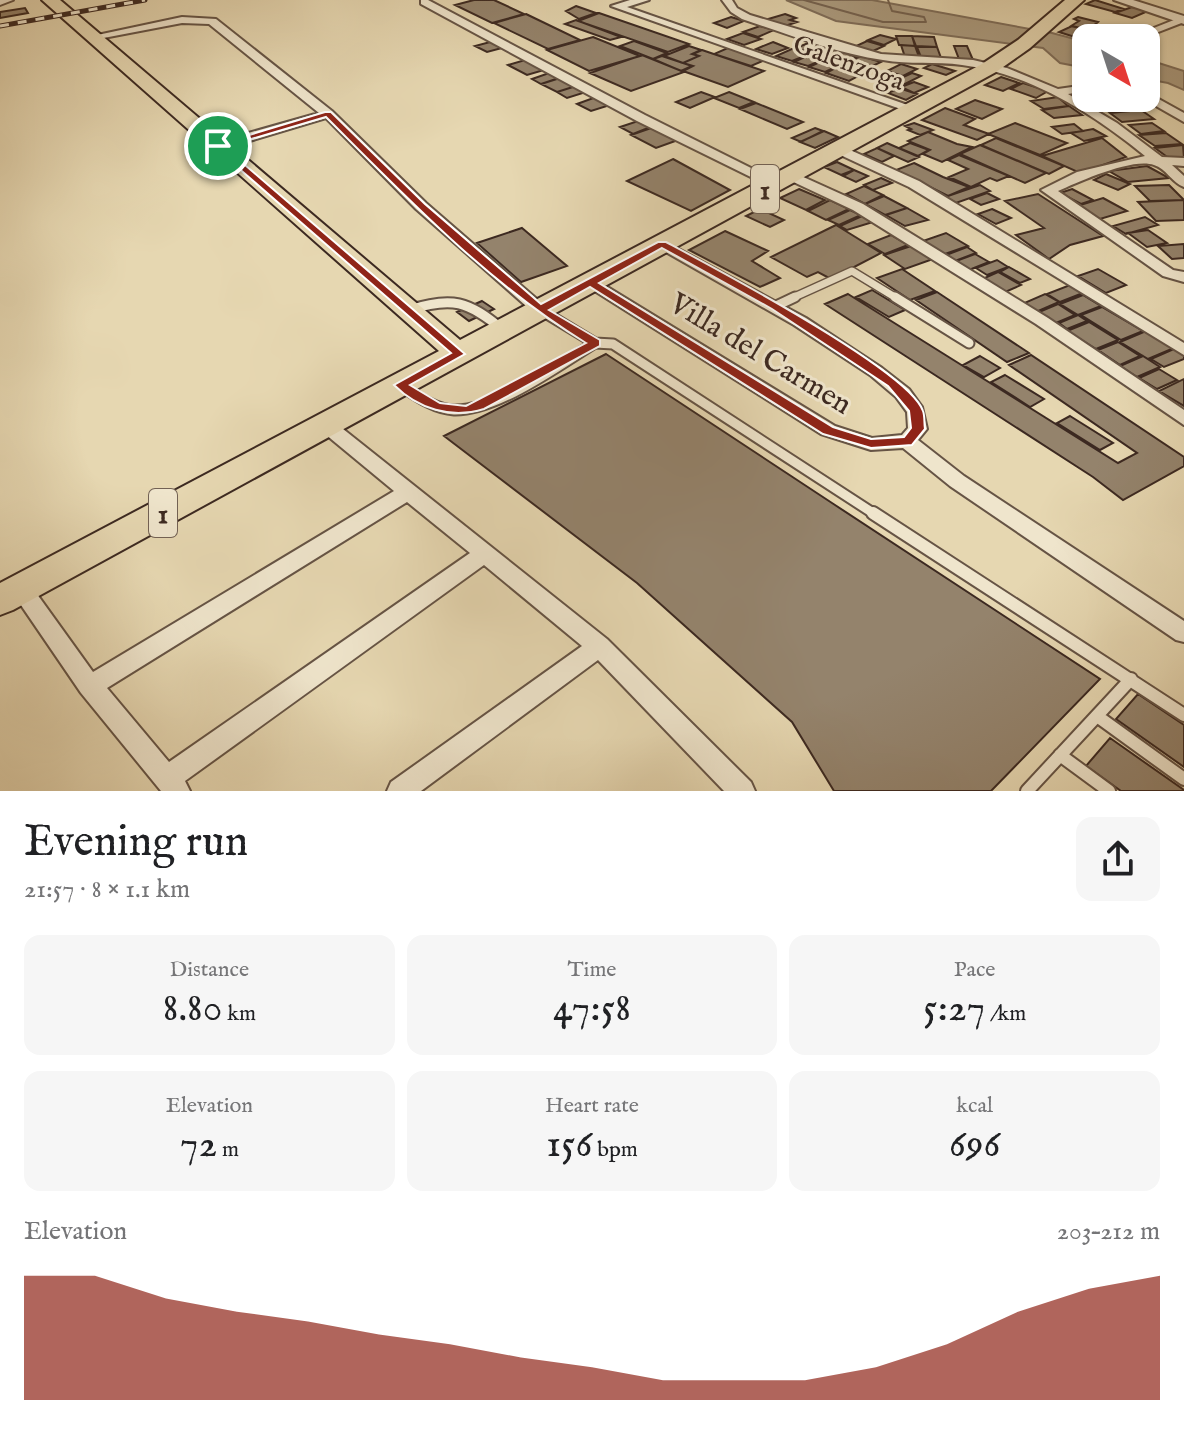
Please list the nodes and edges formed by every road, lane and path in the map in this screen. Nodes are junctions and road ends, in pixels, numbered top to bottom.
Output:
1 (8, 0) edge
2 (50, 0) edge
3 (644, 0) edge
4 (727, 0) edge
5 (1076, 0) edge
6 (1120, 0) edge
7 (0, 2) edge
8 (424, 2) edge
9 (1184, 19) edge
10 (1160, 28) edge
11 (93, 37) junction
12 (989, 68) junction
13 (1072, 90) edge
14 (1059, 92) junction
15 (1160, 104) edge
16 (913, 109) junction
17 (328, 114) junction
18 (1184, 118) edge
19 (218, 146) junction
20 (839, 149) junction
21 (1158, 161) junction
22 (1184, 162) edge
23 (782, 179) junction
24 (1184, 183) edge
25 (662, 244) junction
26 (1184, 277) edge
27 (590, 283) junction
28 (776, 306) junction
29 (408, 310) junction
30 (540, 310) junction
31 (503, 330) junction
32 (595, 343) junction
33 (969, 343) dead end
34 (1184, 350) edge
35 (459, 354) junction
36 (401, 385) junction
37 (1184, 419) edge
38 (326, 425) junction
39 (907, 441) junction
40 (409, 491) junction
41 (484, 554) junction
42 (10, 595) edge
43 (1184, 633) edge
44 (599, 646) junction
45 (1131, 679) junction
46 (90, 686) junction
47 (1184, 715) edge
48 (1097, 716) junction
49 (1060, 755) junction
50 (1184, 779) edge
51 (172, 784) edge
52 (400, 791) edge
53 (742, 791) edge
54 (1027, 791) edge
55 (1109, 791) edge

1 - 7 street
2 - 11 main road
3 - 16 street, Galenzoga
4 - 12 street
5 - 12 main road, 1
6 - 9 street
8 - 23 street
9 - 10 street
11 - 17 street
11 - 19 main road
12 - 14 street
12 - 16 main road, 1
13 - 14 street
14 - 21 street
15 - 18 street
16 - 20 main road, 1
17 - 19 street
17 - 30 street
19 - 29 main road
20 - 23 main road, 1
20 - 34 street
21 - 22 street
21 - 24 street
21 - 26 street
23 - 25 main road, 1
23 - 37 street
25 - 27 main road, 1
25 - 28 street, Villa del Carmen
27 - 30 main road, 1
27 - 39 street, Villa del Carmen
28 - 33 lane
28 - 39 street, Villa del Carmen
29 - 31 lane
29 - 35 main road
30 - 31 main road, 1
30 - 32 lane
31 - 35 main road, 1
32 - 36 lane
32 - 45 lane
35 - 36 main road, 1
36 - 38 main road, 1
38 - 40 street
38 - 42 main road, 1
39 - 43 street
40 - 41 street
40 - 46 street
41 - 44 street
41 - 51 street
42 - 46 street
44 - 52 street
44 - 53 street
45 - 47 lane
45 - 48 lane
46 - 51 street
48 - 49 lane
48 - 50 lane
49 - 54 lane
49 - 55 lane

